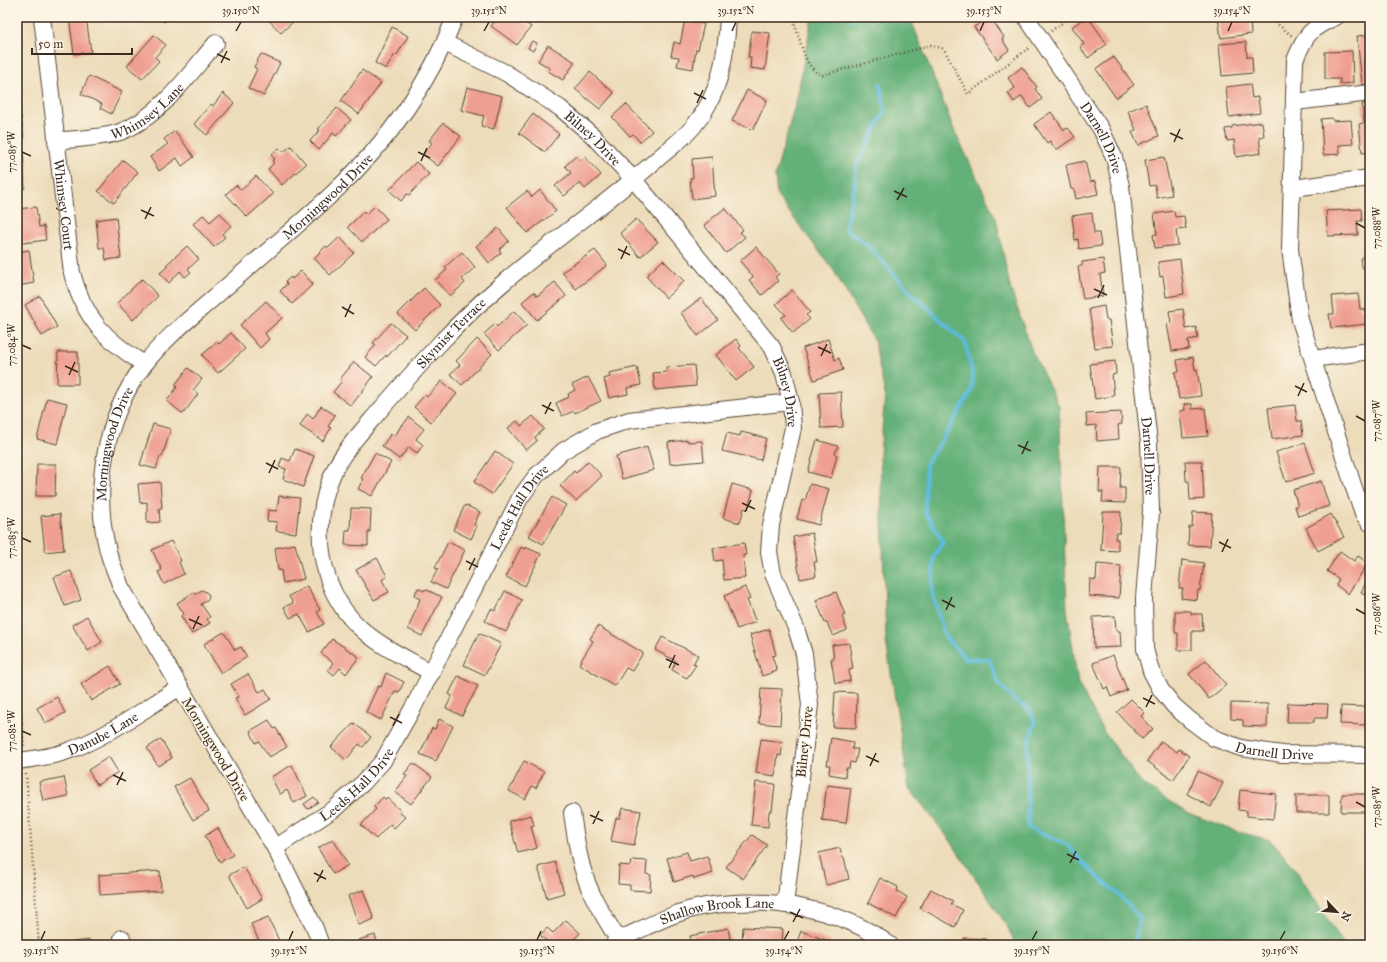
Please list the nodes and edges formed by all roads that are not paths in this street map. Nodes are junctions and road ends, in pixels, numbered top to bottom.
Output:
1 (42, 17) edge
2 (456, 17) edge
3 (728, 17) edge
4 (1026, 17) edge
5 (1336, 17) edge
6 (216, 43) dead end
7 (445, 43) junction
8 (1370, 94) edge
9 (1295, 102) junction
10 (56, 141) junction
11 (1370, 178) edge
12 (634, 180) junction
13 (1293, 188) junction
14 (1370, 351) edge
15 (1313, 359) junction
16 (144, 364) junction
17 (791, 402) junction
18 (1370, 523) edge
19 (432, 673) junction
20 (180, 687) junction
21 (1370, 755) edge
22 (21, 760) edge
23 (572, 813) dead end
24 (275, 848) junction
25 (785, 905) junction
26 (616, 943) edge
27 (321, 945) edge
28 (890, 945) edge

1 - 10 street, Whimsey Court
2 - 7 street, Morningwood Drive
3 - 12 street, Skymist Terrace
4 - 21 street, Darnell Drive
5 - 9 street
6 - 10 street, Whimsey Lane
7 - 12 street, Bilney Drive
7 - 16 street, Morningwood Drive
8 - 9 street
9 - 13 street
10 - 16 street, Whimsey Court
11 - 13 street
12 - 17 street, Bilney Drive
12 - 19 street, Skymist Terrace
13 - 15 street
14 - 15 street
15 - 18 street
16 - 20 street, Morningwood Drive
17 - 19 street, Leeds Hall Drive
17 - 25 street, Bilney Drive
19 - 24 street, Leeds Hall Drive
20 - 22 street, Danube Lane
20 - 24 street, Morningwood Drive
23 - 26 street
24 - 27 street, Morningwood Drive
25 - 26 street, Shallow Brook Lane
25 - 28 street, Shallow Brook Lane

